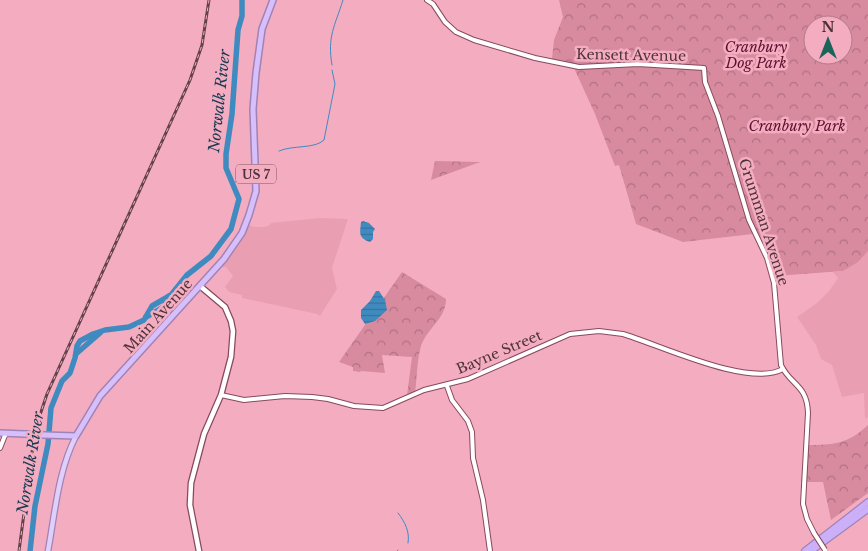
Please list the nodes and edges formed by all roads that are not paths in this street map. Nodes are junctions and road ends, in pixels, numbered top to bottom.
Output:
1 (273, 0) edge
2 (427, 0) edge
3 (704, 68) joint
4 (200, 286) junction
5 (783, 369) junction
6 (447, 386) junction
7 (221, 395) junction
8 (3, 433) edge
9 (76, 436) junction
10 (0, 448) edge
11 (868, 502) edge
12 (868, 509) edge
13 (48, 551) edge
14 (199, 551) edge
15 (490, 551) edge
16 (805, 551) edge
17 (812, 551) edge
18 (825, 551) edge

1 - 4 highway, Main Avenue / US 7
2 - 3 street, Kensett Avenue
3 - 5 street, Grumman Avenue
4 - 7 main road
4 - 9 highway, Main Avenue / US 7
5 - 6 street, Bayne Street
5 - 18 street, bridge
6 - 7 street, Bayne Street
6 - 15 street
7 - 14 main road
8 - 9 highway, bridge
8 - 10 street
9 - 13 main road, Main Avenue
11 - 16 highway
12 - 17 highway

